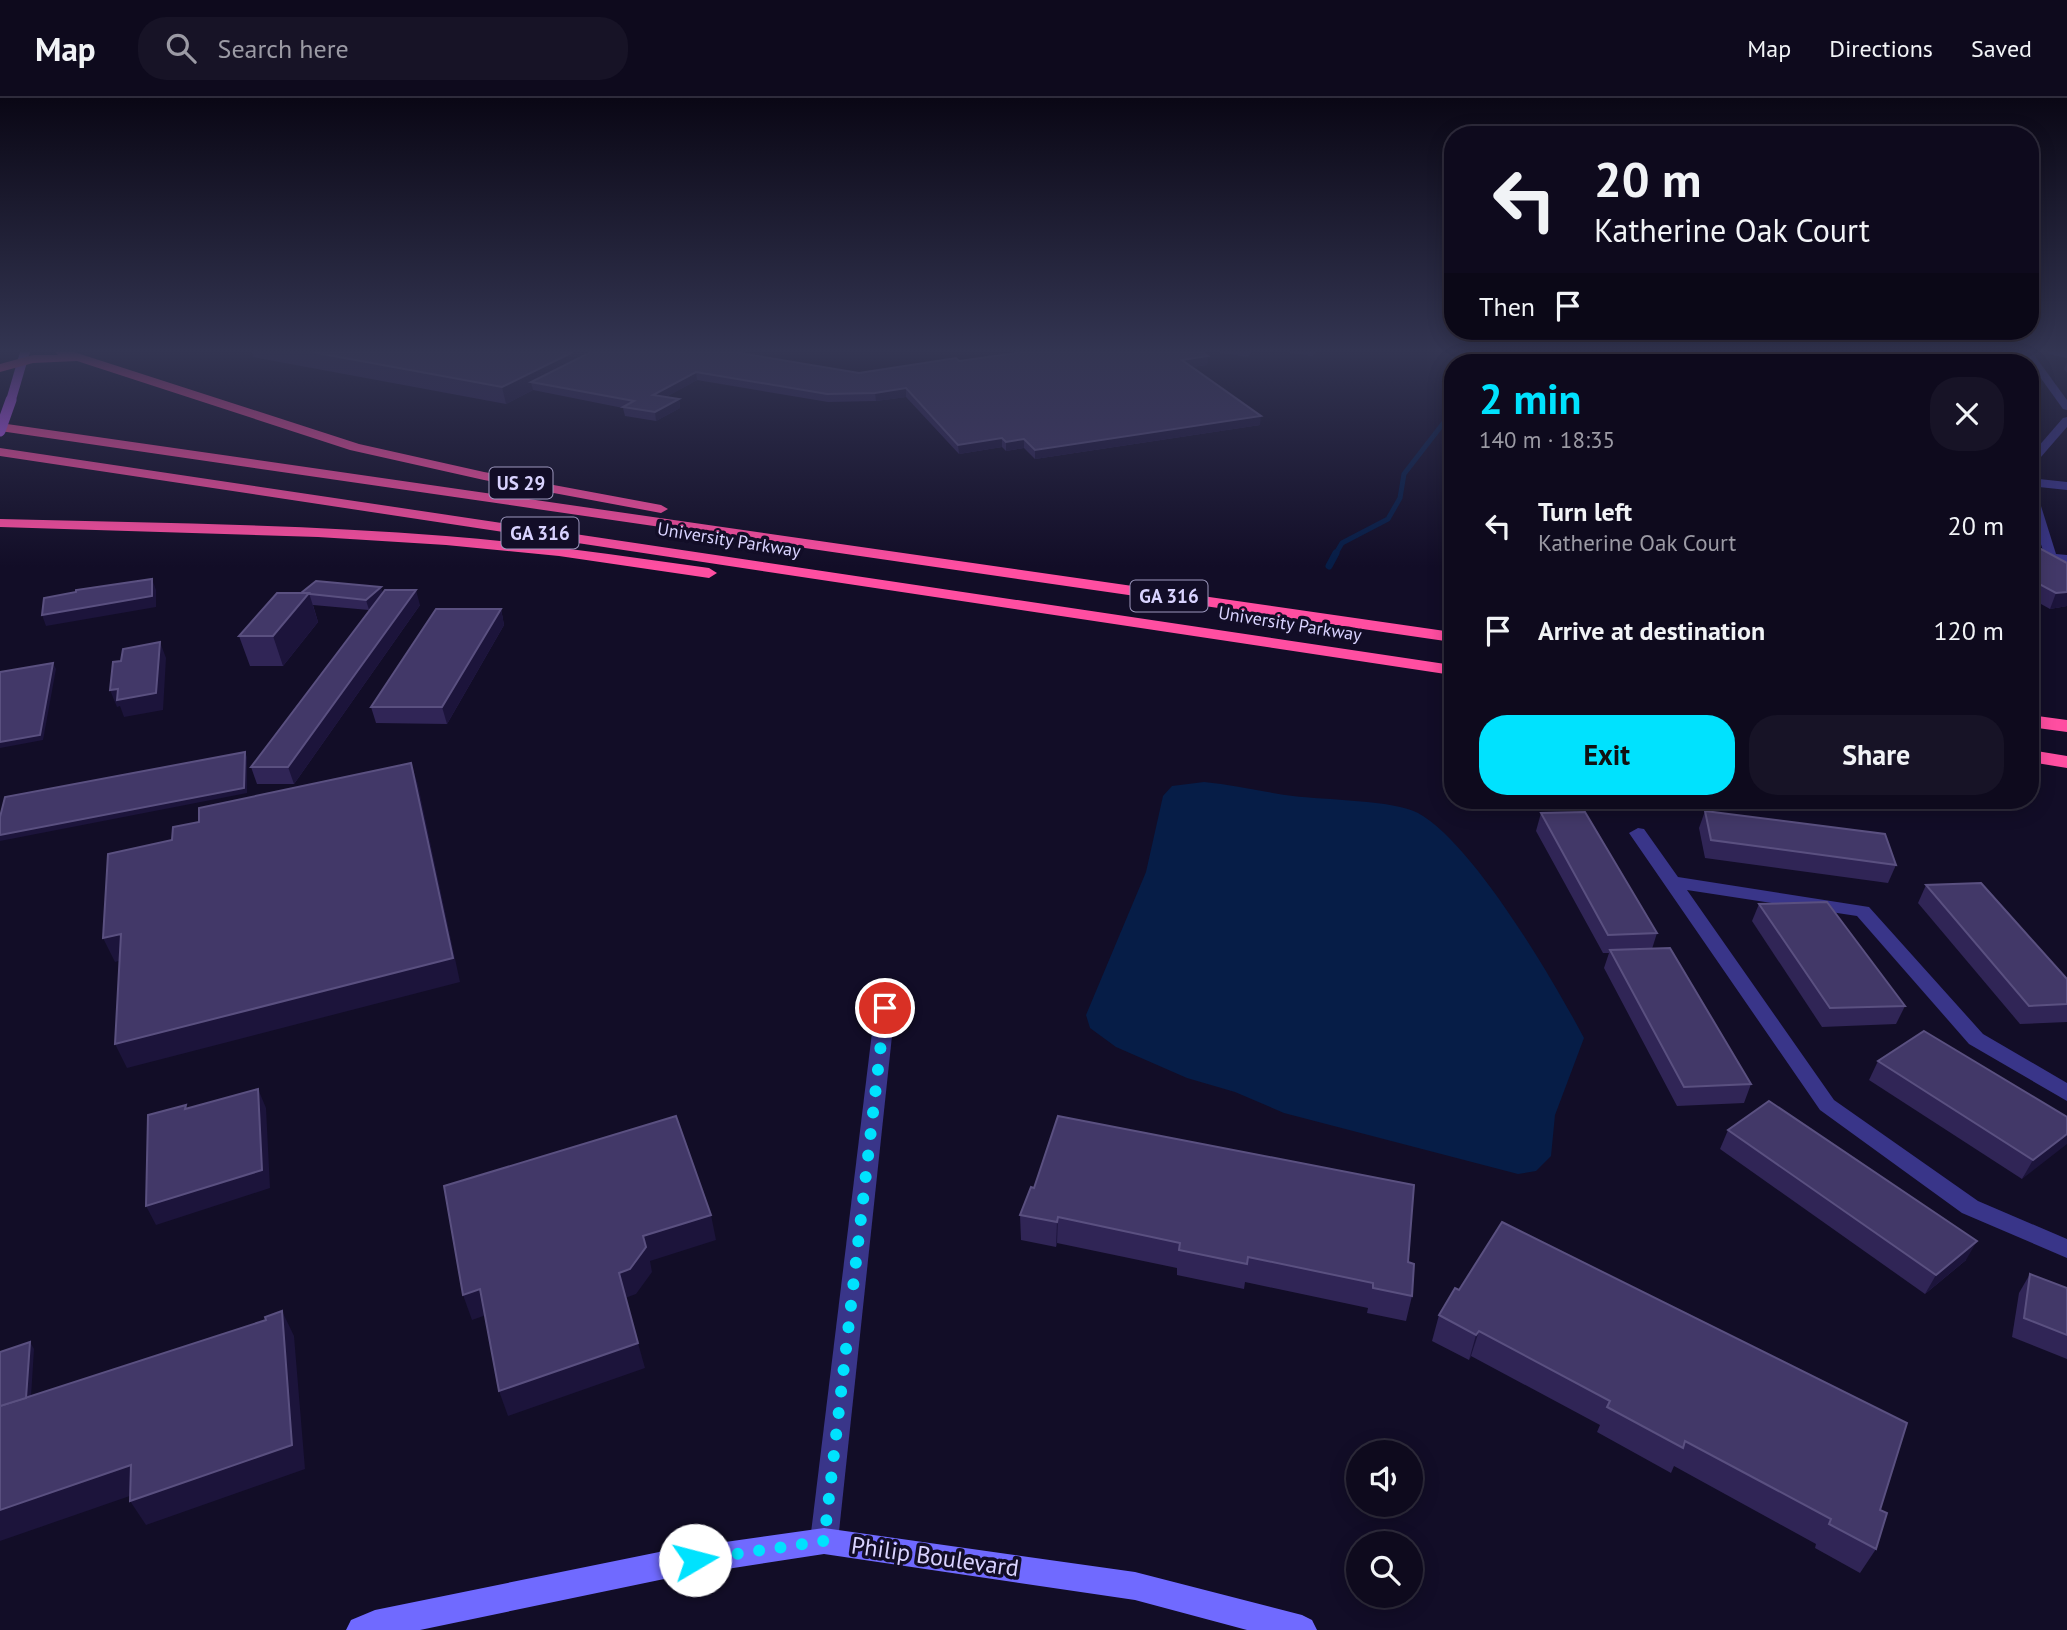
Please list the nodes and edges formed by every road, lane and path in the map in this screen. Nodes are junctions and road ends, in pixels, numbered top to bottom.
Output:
1 (285, 423) edge
2 (2064, 423) edge
3 (0, 429) edge
4 (0, 452) edge
5 (2039, 453) edge
6 (2039, 483) edge
7 (2067, 486) edge
8 (2039, 519) edge
9 (0, 523) edge
10 (54, 525) junction
11 (0, 537) edge
12 (886, 555) junction
13 (2067, 559) edge
14 (1079, 614) junction
15 (1444, 636) edge
16 (1444, 669) edge
17 (2039, 722) edge
18 (2067, 726) edge
19 (2039, 757) edge
20 (2067, 762) edge
21 (1638, 833) dead end
22 (1672, 882) junction
23 (885, 1008) dead end
24 (2067, 1093) edge
25 (2067, 1249) edge
26 (824, 1541) junction
27 (361, 1630) edge
28 (1301, 1630) edge

1 - 12 highway, US 29
2 - 5 street
3 - 12 highway, University Parkway / GA 316
4 - 14 highway, University Parkway / GA 316
6 - 7 street
8 - 13 street
9 - 10 highway
10 - 11 highway
10 - 14 highway
12 - 15 highway, University Parkway / GA 316
14 - 16 highway, University Parkway / GA 316
17 - 18 highway
19 - 20 highway
21 - 22 street
22 - 24 street
22 - 25 street
23 - 26 street
26 - 27 street, Philip Boulevard
26 - 28 street, Philip Boulevard

